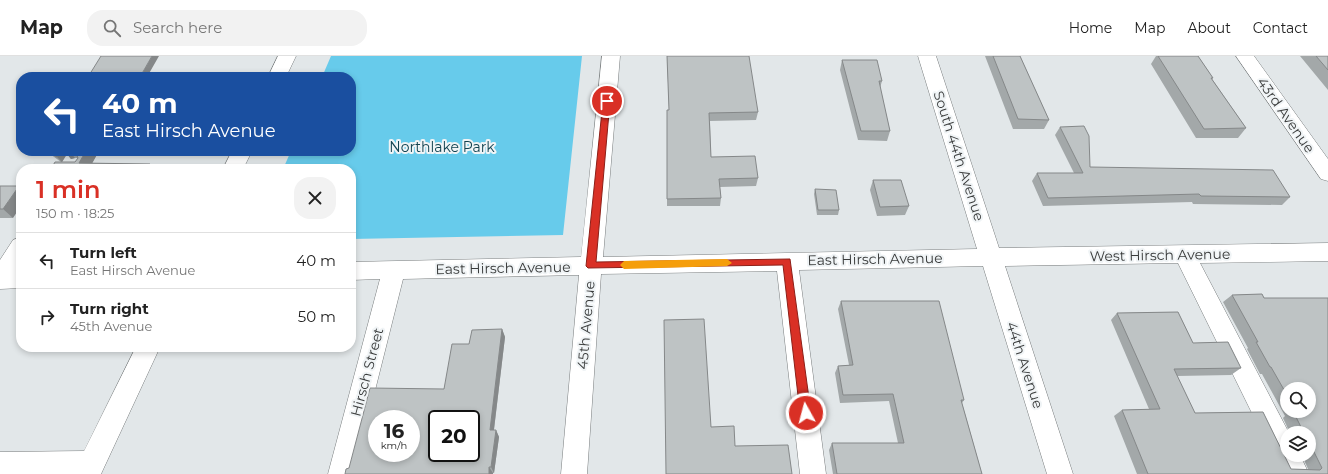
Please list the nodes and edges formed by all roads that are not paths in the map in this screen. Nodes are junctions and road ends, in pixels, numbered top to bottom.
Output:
1 (287, 56) edge
2 (611, 56) edge
3 (927, 56) edge
4 (1245, 56) edge
5 (279, 72) edge
6 (1328, 174) edge
7 (1328, 252) edge
8 (16, 254) edge
9 (1185, 254) junction
10 (991, 257) junction
11 (787, 261) junction
12 (591, 266) junction
13 (394, 270) junction
14 (356, 271) edge
15 (0, 279) edge
16 (16, 279) edge
17 (146, 352) edge
18 (0, 465) edge
19 (89, 469) edge
20 (341, 474) edge
21 (574, 474) edge
22 (813, 474) edge
23 (1060, 474) edge
24 (1296, 474) edge

1 - 5 street
2 - 12 street, 45th Avenue
3 - 10 street, South 44th Avenue
4 - 6 street, 43rd Avenue
7 - 9 street, West Hirsch Avenue
8 - 15 street
9 - 10 street, West Hirsch Avenue
9 - 24 street
10 - 11 street, East Hirsch Avenue
10 - 23 street, 44th Avenue
11 - 12 street, East Hirsch Avenue
11 - 22 street
12 - 13 street, East Hirsch Avenue
12 - 21 street, 45th Avenue
13 - 14 street, East Hirsch Avenue
13 - 20 street, Hirsch Street
15 - 16 street
17 - 19 street
18 - 19 street

